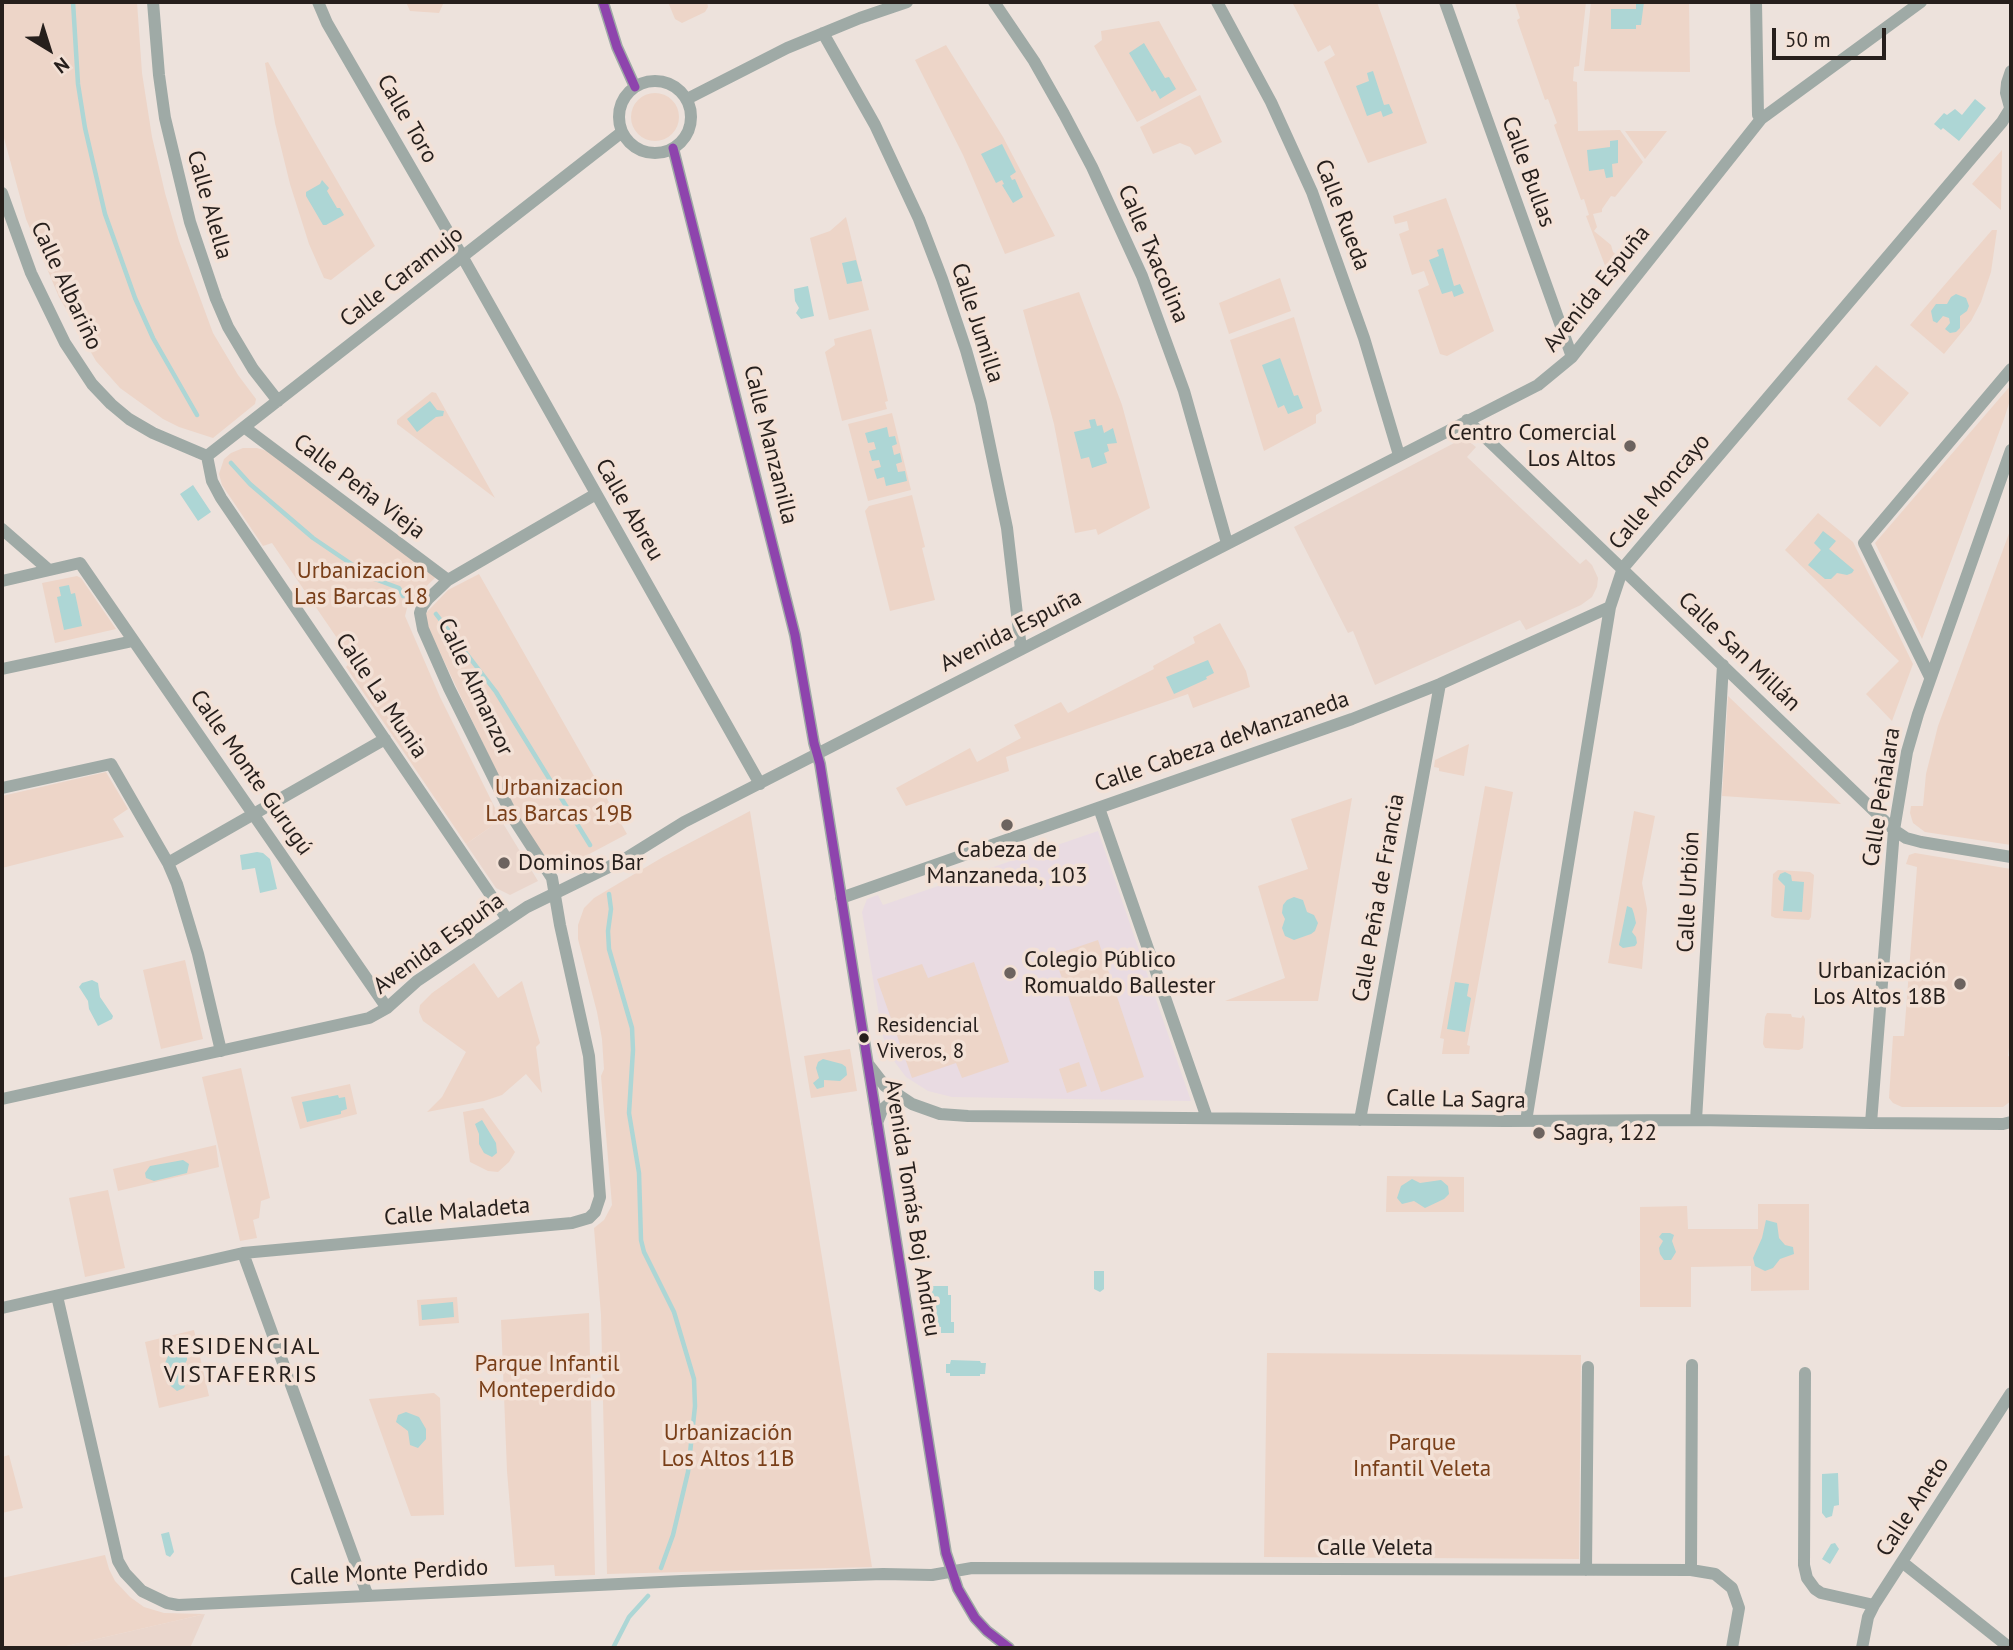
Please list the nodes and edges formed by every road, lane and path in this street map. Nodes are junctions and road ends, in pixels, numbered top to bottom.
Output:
1 (152, 2) edge
2 (318, 2) edge
3 (603, 2) edge
4 (907, 2) edge
5 (995, 2) edge
6 (1217, 2) edge
7 (1445, 2) edge
8 (1756, 2) edge
9 (1921, 2) edge
10 (823, 33) junction
11 (2011, 71) edge
12 (635, 87) junction
13 (687, 99) junction
14 (2011, 110) edge
15 (1761, 119) junction
16 (622, 132) junction
17 (673, 148) junction
18 (2, 193) edge
19 (462, 256) junction
20 (1572, 356) junction
21 (2011, 369) edge
22 (278, 401) junction
23 (1467, 420) junction
24 (244, 428) junction
25 (2011, 450) edge
26 (1399, 455) junction
27 (207, 456) junction
28 (596, 494) junction
29 (2, 529) edge
30 (1227, 543) junction
31 (1623, 568) junction
32 (50, 570) junction
33 (448, 580) junction
34 (2, 581) edge
35 (1610, 607) junction
36 (133, 640) junction
37 (1021, 649) junction
38 (1723, 665) junction
39 (2, 669) edge
40 (1930, 677) junction
41 (1440, 684) junction
42 (385, 739) junction
43 (817, 755) junction
44 (760, 784) junction
45 (2, 788) edge
46 (1099, 808) junction
47 (253, 815) junction
48 (1894, 830) junction
49 (2011, 857) edge
50 (168, 863) junction
51 (555, 894) junction
52 (841, 898) junction
53 (508, 919) junction
54 (387, 1008) junction
55 (221, 1051) junction
56 (867, 1063) junction
57 (2, 1099) edge
58 (903, 1099) junction
59 (1206, 1118) junction
60 (1360, 1119) junction
61 (1696, 1120) junction
62 (1526, 1121) junction
63 (2011, 1122) edge
64 (877, 1123) junction
65 (1871, 1124) junction
66 (243, 1253) junction
67 (57, 1296) junction
68 (2, 1308) edge
69 (1692, 1365) dead end
70 (1588, 1367) dead end
71 (1805, 1373) dead end
72 (2011, 1393) edge
73 (1902, 1562) junction
74 (1586, 1570) junction
75 (1691, 1570) junction
76 (951, 1572) junction
77 (367, 1594) junction
78 (1874, 1605) junction
79 (1009, 1648) edge
80 (1732, 1648) edge
81 (1862, 1648) edge
82 (2010, 1648) edge

1 - 22 street, Calle Alella
2 - 19 street, Calle Toro
3 - 12 street
4 - 10 street
5 - 30 street, Calle Txacolina
6 - 26 street, Calle Rueda
7 - 20 street, Calle Bullas
8 - 15 street
9 - 15 street, Avenida Espuña
10 - 13 street
10 - 37 street, Calle Jumilla
11 - 14 street
12 - 13 street
12 - 16 street
13 - 17 street
14 - 31 street, Calle Moncayo
15 - 20 street, Avenida Espuña
16 - 17 street
16 - 19 street, Calle Caramujo
17 - 43 street, Calle Manzanilla
18 - 27 street, Calle Albariño
19 - 22 street, Calle Caramujo
19 - 28 street, Calle Abreu
20 - 23 street, Avenida Espuña
21 - 40 street
22 - 24 street, Calle Caramujo
23 - 26 street, Avenida Espuña
23 - 31 street, Calle San Millán
24 - 27 street, Calle Caramujo
24 - 33 street, Calle Peña Vieja
25 - 40 street, Calle Peñalara
26 - 30 street, Avenida Espuña
27 - 42 street, Calle La Munia
28 - 33 street, Calle Almanzor
28 - 44 street, Calle Abreu
29 - 32 street
30 - 37 street, Avenida Espuña
31 - 35 street, Calle Moncayo
31 - 38 street, Calle San Millán
32 - 34 street
32 - 36 street, Calle Monte Gurugú
33 - 51 street, Calle Almanzor
35 - 41 street, Calle Cabeza deManzaneda
35 - 62 street, Calle Moncayo
36 - 39 street
36 - 47 street, Calle Monte Gurugú
37 - 43 street, Avenida Espuña
38 - 48 street, Calle San Millán
38 - 61 street, Calle Urbión
40 - 48 street, Calle Peñalara
41 - 46 street, Calle Cabeza deManzaneda
41 - 60 street, Calle Peña de Francia
42 - 47 street
42 - 53 street, Calle La Munia
43 - 44 street, Avenida Espuña
43 - 52 street, Avenida Tomás Boj Andreu
44 - 51 street, Avenida Espuña
45 - 50 street
46 - 52 street, Calle Cabeza deManzaneda
46 - 59 street
47 - 50 street
47 - 54 street, Calle Monte Gurugú
48 - 49 street, Calle San Millán
48 - 65 street, Calle Peñalara
50 - 55 street
51 - 53 street, Avenida Espuña
51 - 66 street, Calle Maladeta
52 - 56 street, Avenida Tomás Boj Andreu
53 - 54 street, Avenida Espuña
54 - 55 street, Avenida Espuña
55 - 57 street, Avenida Espuña
56 - 58 street, Calle La Sagra
56 - 64 street, Avenida Tomás Boj Andreu
58 - 59 street, Calle La Sagra
58 - 64 street
59 - 60 street, Calle La Sagra
60 - 62 street, Calle La Sagra
61 - 62 street, Calle La Sagra
61 - 65 street, Calle La Sagra
63 - 65 street, Calle La Sagra
64 - 76 street, Avenida Tomás Boj Andreu
66 - 67 street, Calle Maladeta
66 - 77 street
67 - 68 street, Calle Maladeta
67 - 77 street, Calle Monte Perdido
69 - 75 street
70 - 74 street
71 - 78 street
72 - 73 street, Calle Aneto
73 - 78 street, Calle Aneto
73 - 82 street
74 - 75 street, Calle Veleta
74 - 76 street, Calle Veleta
75 - 80 street, Calle Veleta
76 - 77 street, Calle Monte Perdido
76 - 79 street, Avenida Tomás Boj Andreu
78 - 81 street, Calle Aneto

